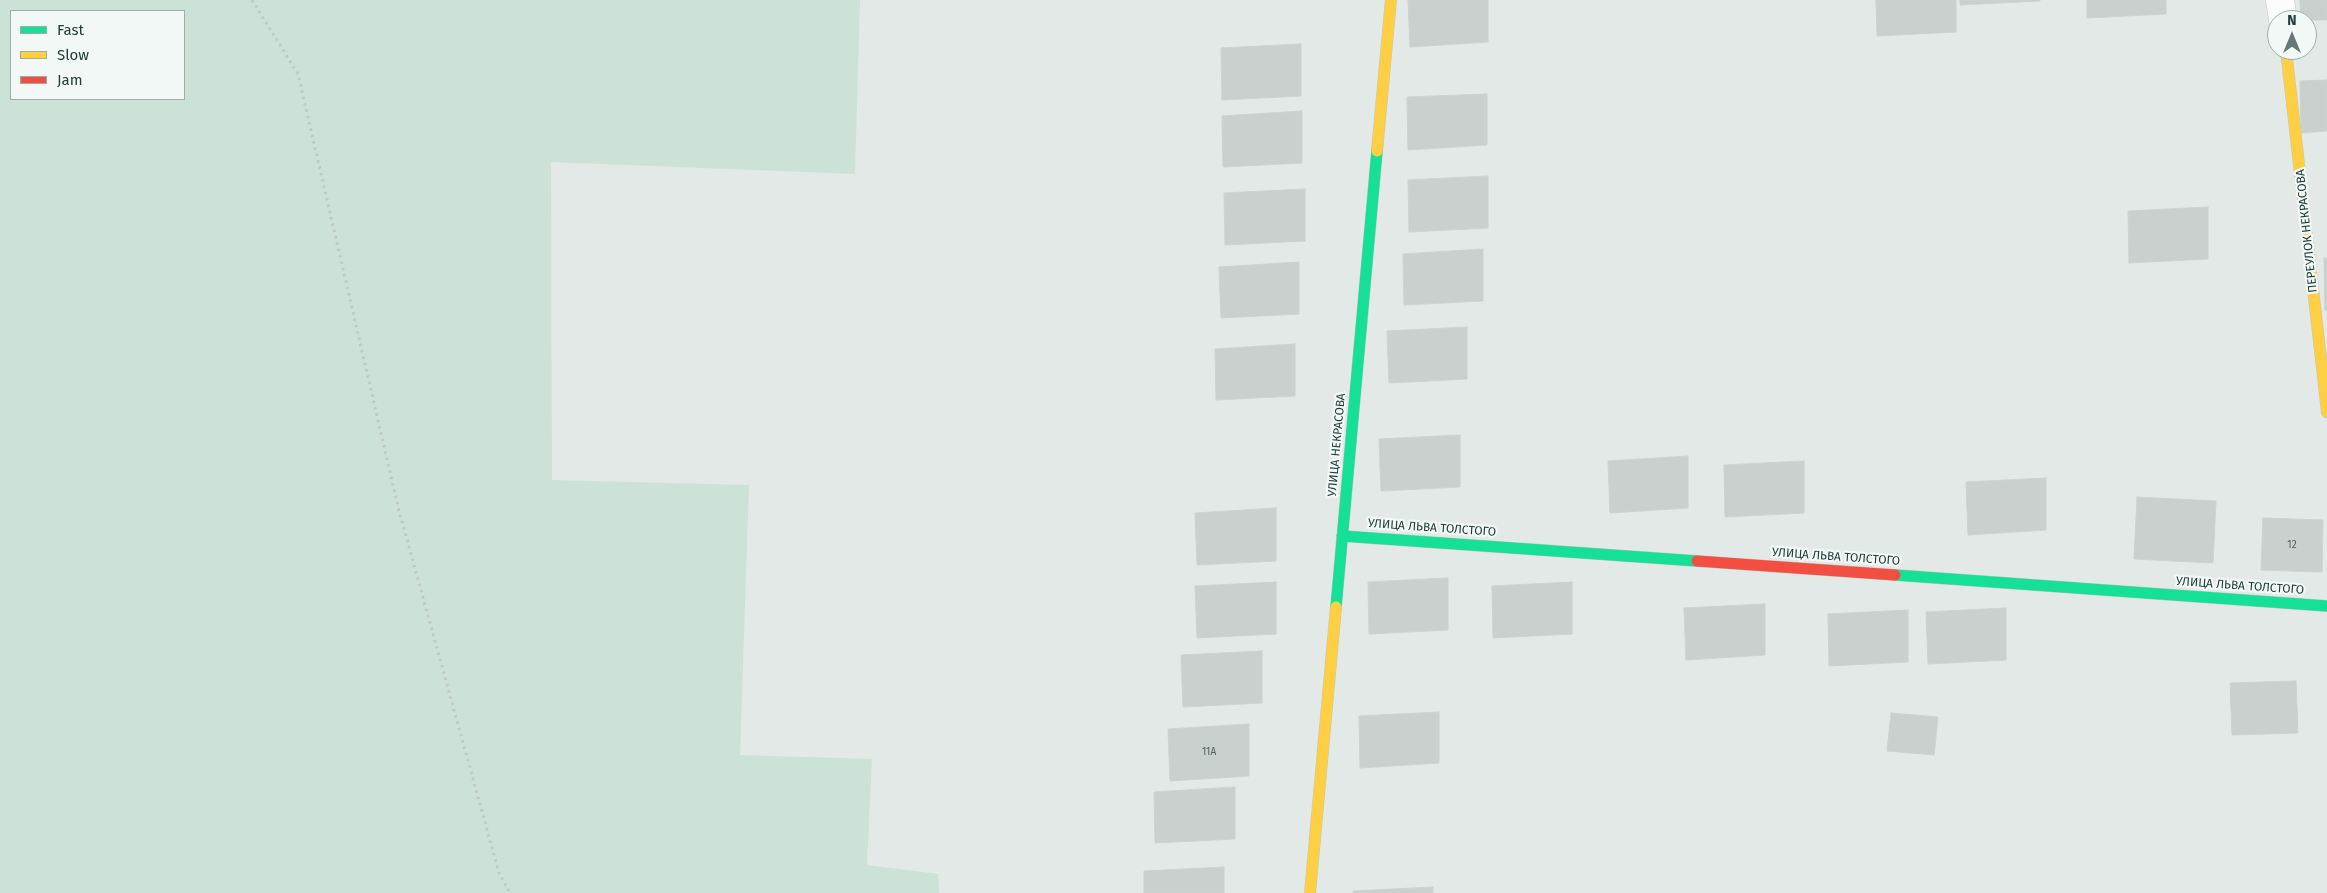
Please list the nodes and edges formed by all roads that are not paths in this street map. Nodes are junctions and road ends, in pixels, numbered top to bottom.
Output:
1 (1391, 0) edge
2 (2287, 60) edge
3 (2327, 412) edge
4 (1342, 536) junction
5 (2327, 606) edge
6 (1310, 893) edge

1 - 4 street, УЛИЦА НЕКРАСОВА
2 - 3 street, ПЕРЕУЛОК НЕКРАСОВА
4 - 5 street, УЛИЦА ЛЬВА ТОЛСТОГО
4 - 6 street, УЛИЦА НЕКРАСОВА

